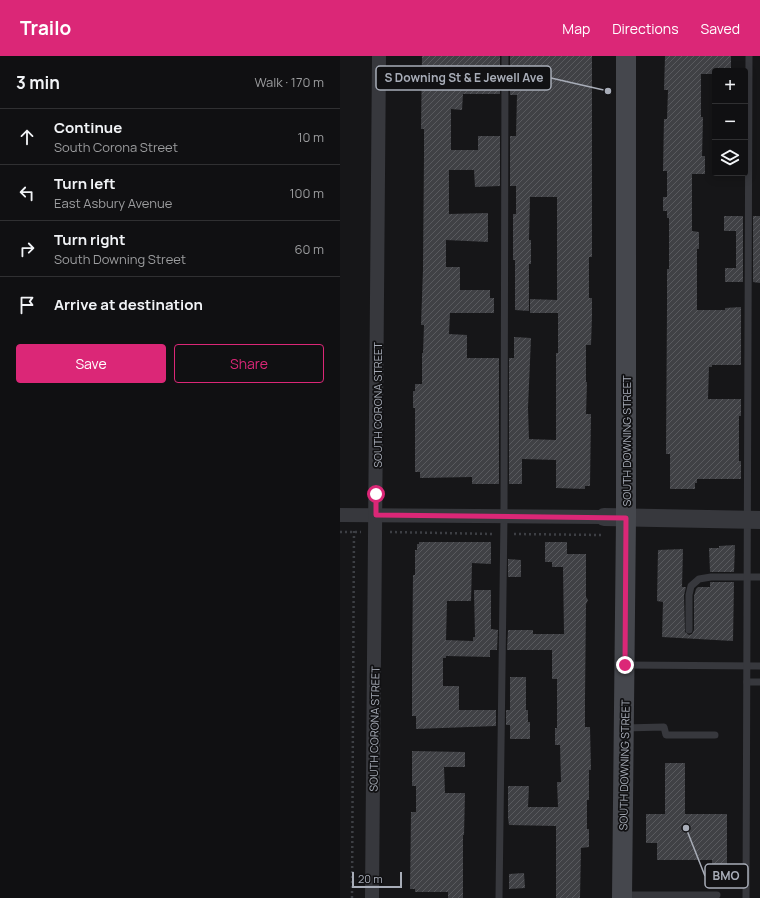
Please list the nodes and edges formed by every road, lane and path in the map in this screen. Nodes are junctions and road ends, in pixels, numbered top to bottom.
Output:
1 (379, 56) edge
2 (505, 56) edge
3 (626, 56) edge
4 (750, 56) edge
5 (340, 515) edge
6 (376, 515) junction
7 (504, 516) junction
8 (604, 518) joint
9 (626, 518) junction
10 (754, 520) edge
11 (354, 525) dead end
12 (340, 532) edge
13 (354, 532) junction
14 (363, 532) dead end
15 (747, 577) junction
16 (760, 577) edge
17 (689, 630) dead end
18 (625, 665) junction
19 (747, 666) junction
20 (760, 666) edge
21 (747, 682) junction
22 (760, 682) edge
23 (624, 728) junction
24 (715, 735) dead end
25 (716, 895) dead end
26 (622, 896) edge
27 (352, 898) edge
28 (372, 898) edge
29 (499, 898) edge
30 (746, 898) edge

1 - 6 street, SOUTH CORONA STREET
2 - 7 lane
3 - 9 main road, SOUTH DOWNING STREET
4 - 10 lane
5 - 6 street
6 - 7 street
6 - 28 street, SOUTH CORONA STREET
7 - 8 street
7 - 29 lane
8 - 9 street
9 - 10 street
9 - 18 main road, SOUTH DOWNING STREET
10 - 15 lane
11 - 13 path
12 - 13 path
13 - 14 path
13 - 27 path
15 - 16 lane
15 - 17 lane
15 - 19 lane
18 - 19 lane
18 - 23 main road, SOUTH DOWNING STREET
19 - 20 lane
19 - 21 lane
21 - 22 lane
21 - 30 lane
23 - 24 lane
23 - 26 main road, SOUTH DOWNING STREET
25 - 26 lane

